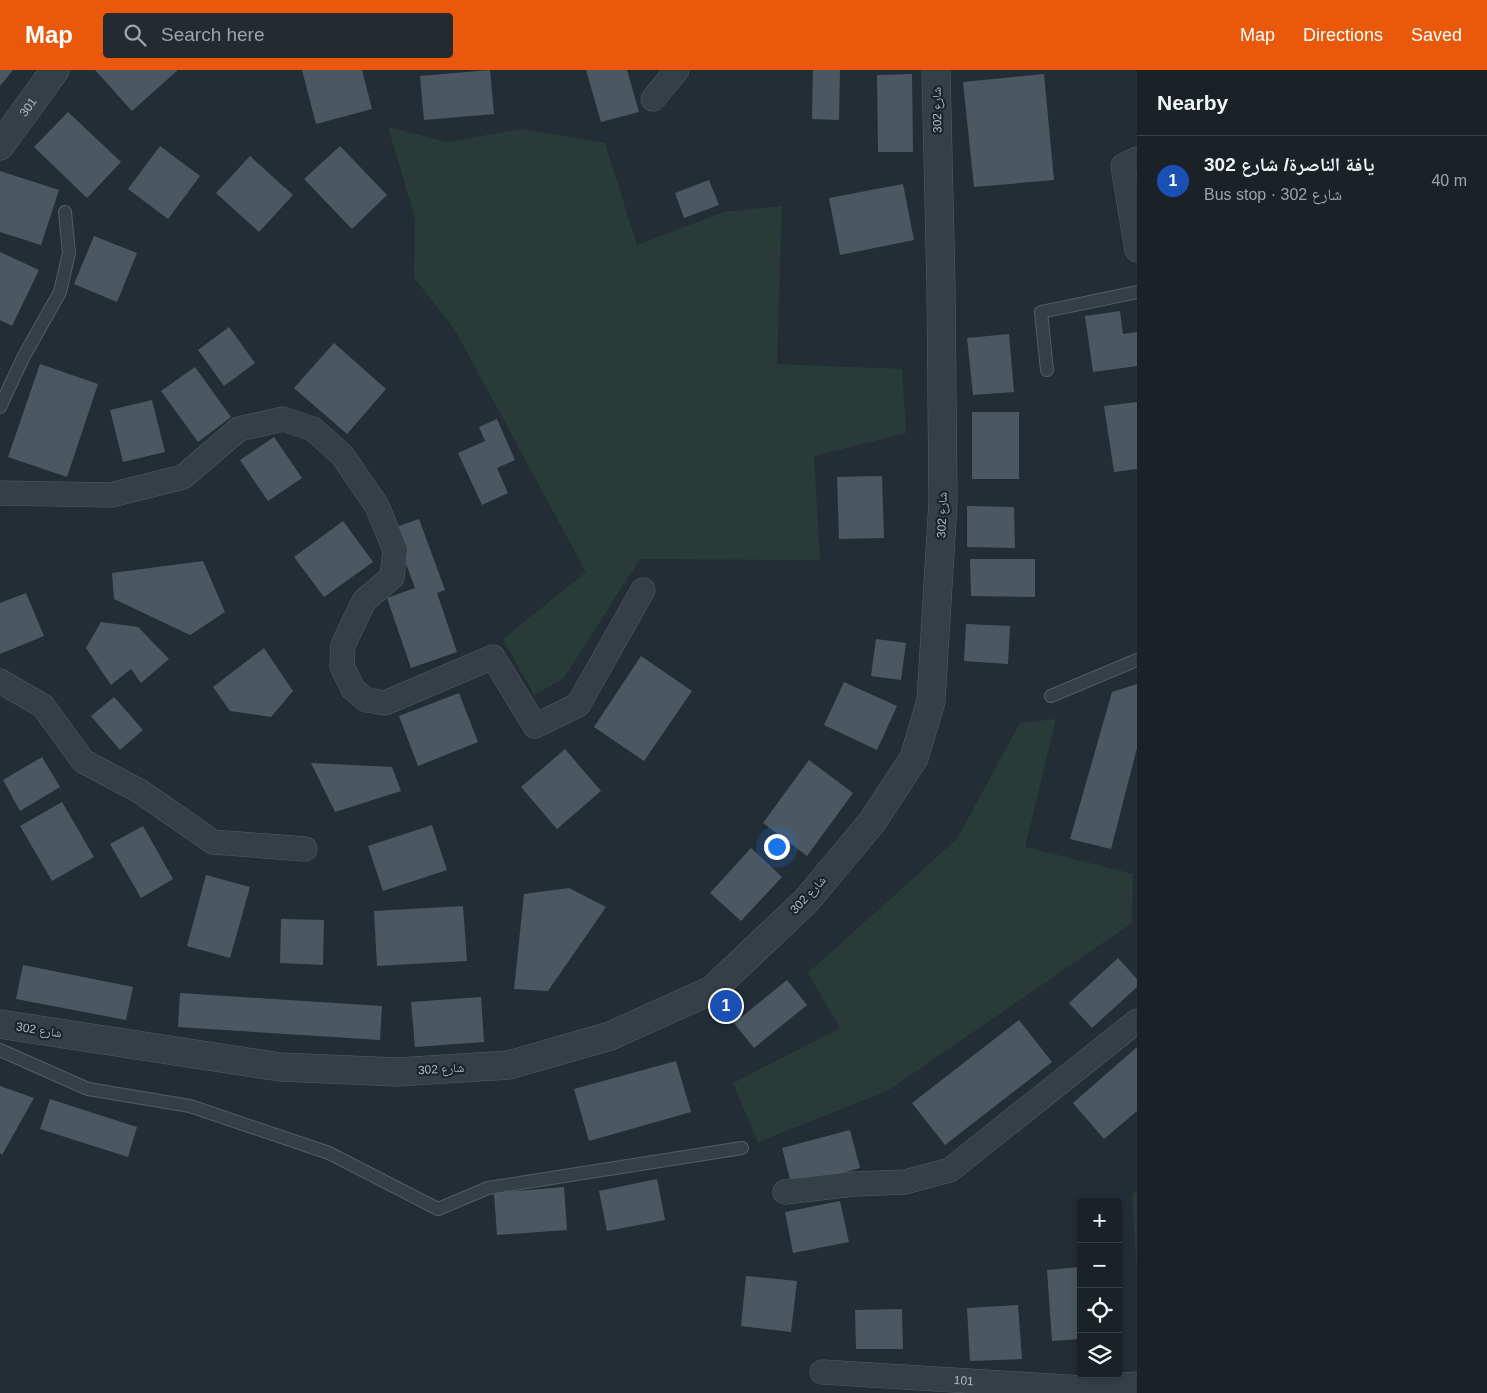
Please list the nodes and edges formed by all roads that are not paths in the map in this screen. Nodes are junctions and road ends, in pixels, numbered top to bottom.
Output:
1 (55, 70) edge
2 (677, 70) edge
3 (936, 70) edge
4 (653, 99) dead end
5 (0, 146) edge
6 (1137, 159) edge
7 (65, 212) dead end
8 (1137, 250) edge
9 (1137, 292) edge
10 (1047, 370) dead end
11 (0, 407) edge
12 (0, 493) edge
13 (643, 590) dead end
14 (1137, 660) edge
15 (0, 682) edge
16 (1051, 696) dead end
17 (305, 849) dead end
18 (1137, 1021) edge
19 (0, 1024) edge
20 (0, 1050) edge
21 (742, 1148) dead end
22 (785, 1192) dead end
23 (822, 1372) dead end
24 (1137, 1384) edge
25 (1083, 1390) edge

1 - 5 street, 301
2 - 4 street
3 - 19 street, شارع 302
6 - 8 street
7 - 11 lane
9 - 10 lane
12 - 13 street
14 - 16 lane
15 - 17 street
18 - 22 street
20 - 21 lane
23 - 25 street, 101
24 - 25 street, 101

